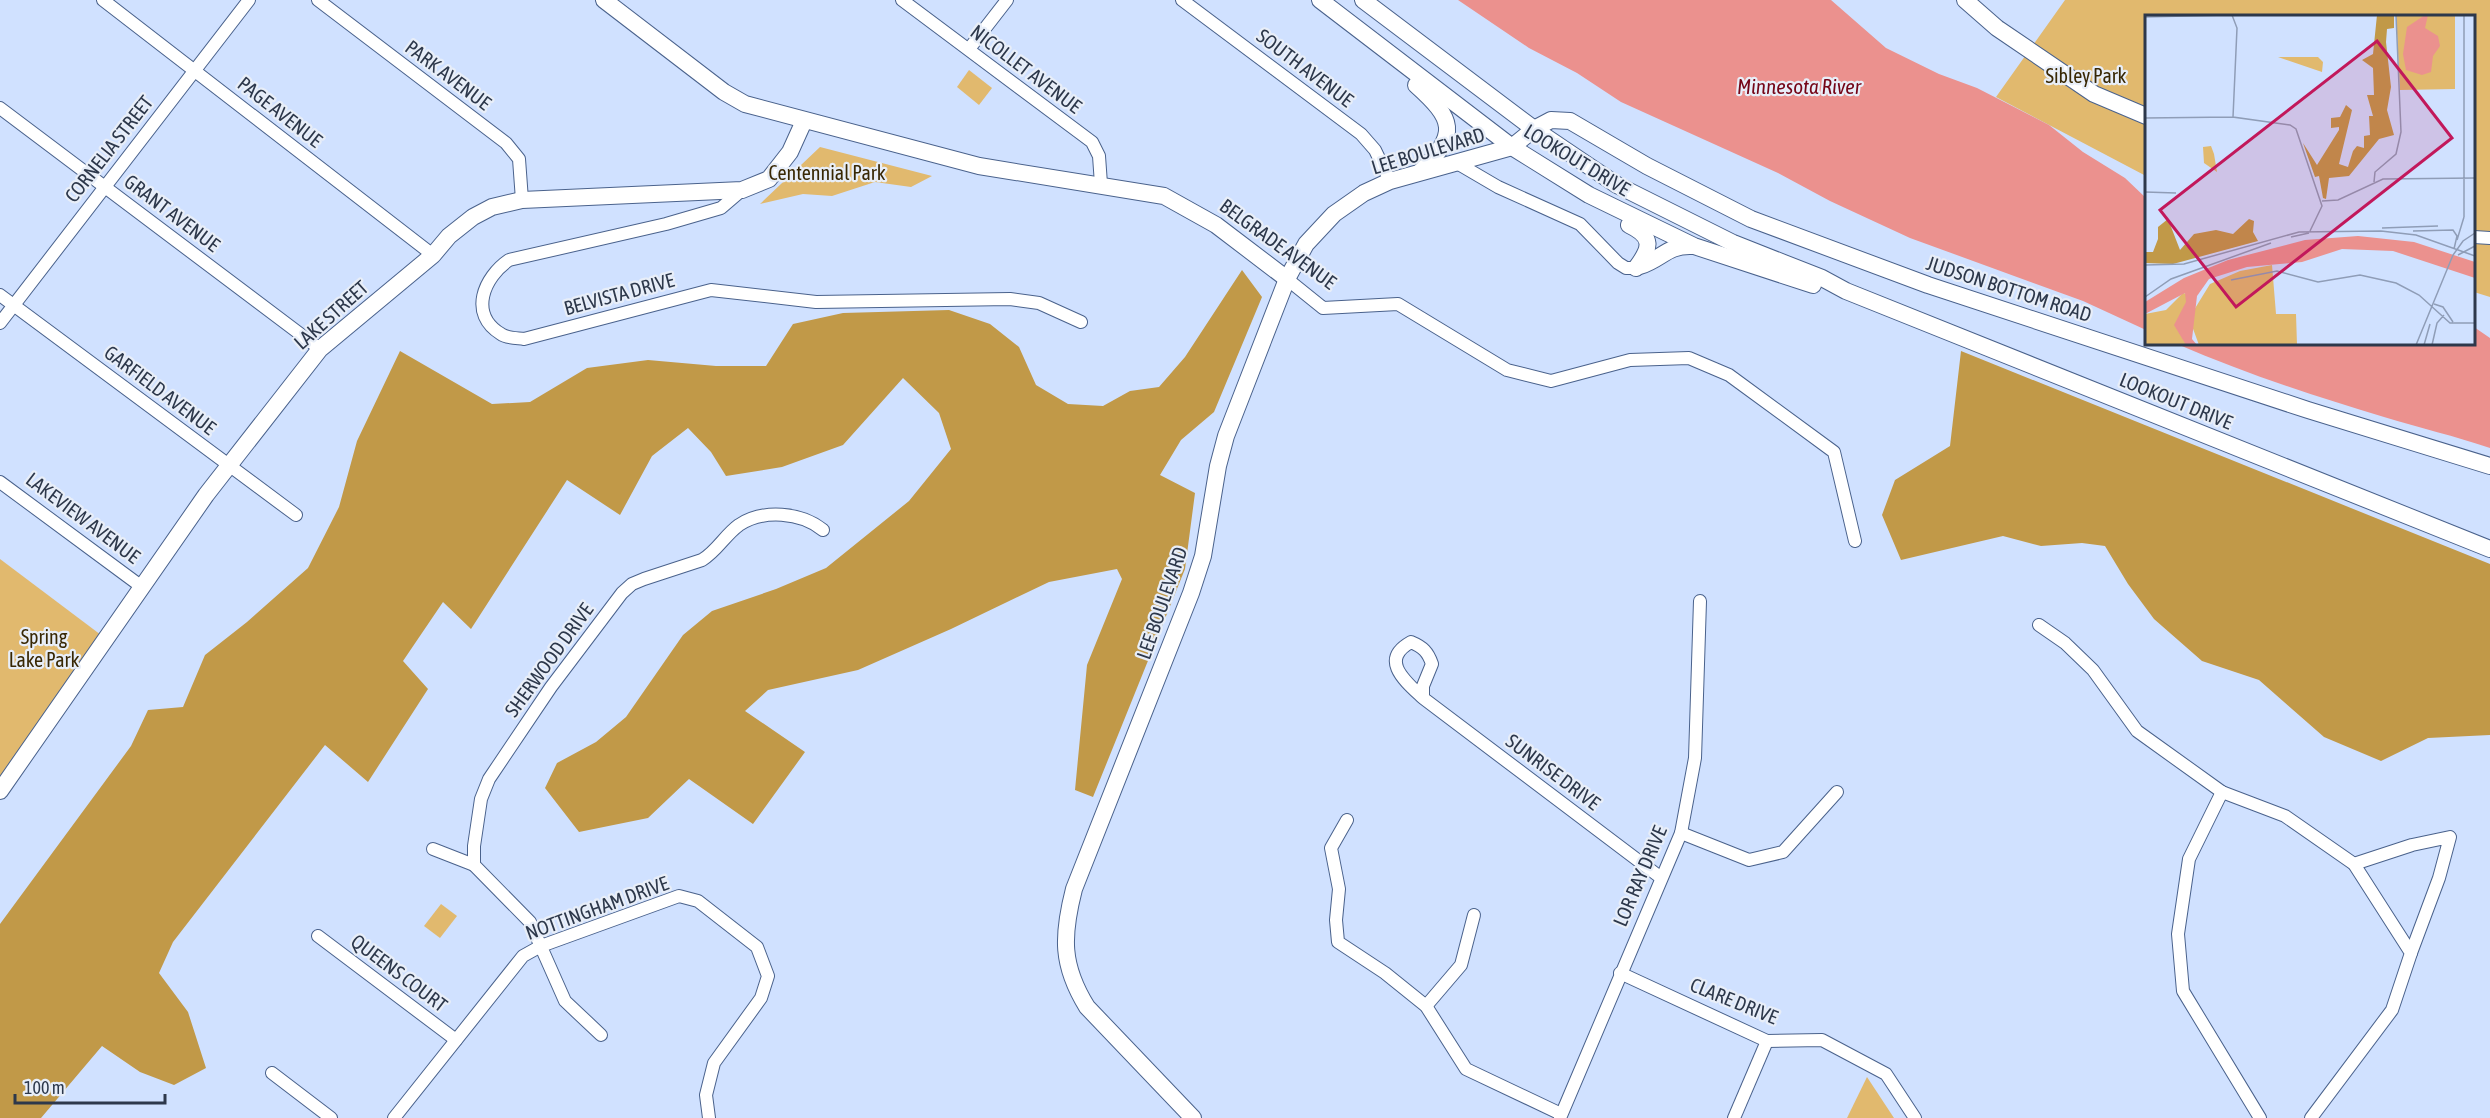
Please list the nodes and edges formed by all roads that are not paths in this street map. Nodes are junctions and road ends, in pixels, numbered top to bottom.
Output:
1 (103, 0) edge
2 (249, 0) edge
3 (318, 0) edge
4 (902, 0) edge
5 (1007, 0) edge
6 (1182, 0) edge
7 (1320, 0) edge
8 (1363, 0) edge
9 (1965, 0) edge
10 (615, 3) edge
11 (1350, 23) junction
12 (969, 49) junction
13 (195, 70) junction
14 (0, 108) edge
15 (2145, 116) edge
16 (804, 121) junction
17 (1534, 129) junction
18 (1512, 147) junction
19 (1457, 163) junction
20 (1419, 172) junction
21 (1553, 174) junction
22 (1390, 181) junction
23 (1101, 184) junction
24 (105, 187) junction
25 (742, 190) junction
26 (522, 200) junction
27 (2475, 237) edge
28 (2490, 238) edge
29 (1694, 246) junction
30 (433, 255) junction
31 (1636, 268) junction
32 (1287, 279) junction
33 (1846, 291) junction
34 (0, 295) edge
35 (13, 305) junction
36 (1081, 322) dead end
37 (0, 323) edge
38 (320, 349) junction
39 (228, 465) junction
40 (2490, 466) edge
41 (0, 482) edge
42 (296, 515) dead end
43 (823, 530) dead end
44 (1855, 541) dead end
45 (2490, 549) edge
46 (142, 587) junction
47 (1700, 601) dead end
48 (2039, 625) dead end
49 (1423, 698) dead end
50 (0, 791) edge
51 (1837, 792) dead end
52 (2222, 792) junction
53 (1347, 820) dead end
54 (1681, 833) junction
55 (434, 849) dead end
56 (2354, 864) junction
57 (474, 865) junction
58 (1660, 877) junction
59 (1474, 915) dead end
60 (318, 936) dead end
61 (541, 946) junction
62 (2411, 953) junction
63 (1620, 973) junction
64 (1426, 1006) junction
65 (601, 1035) dead end
66 (456, 1040) junction
67 (1767, 1041) junction
68 (272, 1072) dead end
69 (1560, 1116) edge
70 (331, 1118) edge
71 (394, 1118) edge
72 (709, 1118) edge
73 (1193, 1118) edge
74 (1734, 1118) edge
75 (1915, 1118) edge
76 (2260, 1118) edge
77 (2311, 1118) edge

1 - 13 street, PAGE AVENUE
2 - 13 street, CORNELIA STREET
3 - 26 street, PARK AVENUE
4 - 12 street, NICOLLET AVENUE
5 - 12 street
6 - 22 street, SOUTH AVENUE
7 - 11 main road, LOOKOUT DRIVE
8 - 17 main road, LOOKOUT DRIVE
9 - 15 main road
10 - 16 main road, BELGRADE AVENUE
11 - 18 main road, LOOKOUT DRIVE
11 - 20 main road
12 - 23 street, NICOLLET AVENUE
13 - 24 street, CORNELIA STREET
13 - 30 street, PAGE AVENUE
14 - 24 street, GRANT AVENUE
16 - 23 main road, BELGRADE AVENUE
16 - 25 main road, LAKE STREET
17 - 18 main road, LEE BOULEVARD
17 - 33 main road, LOOKOUT DRIVE
17 - 40 main road, JUDSON BOTTOM ROAD
18 - 19 main road, LEE BOULEVARD
18 - 21 main road, LOOKOUT DRIVE
19 - 20 main road, LEE BOULEVARD
19 - 31 street
20 - 22 main road, LEE BOULEVARD
21 - 29 main road, LOOKOUT DRIVE
21 - 31 main road
22 - 32 main road, LEE BOULEVARD
23 - 32 main road, BELGRADE AVENUE
24 - 35 street, CORNELIA STREET
24 - 38 street, GRANT AVENUE
25 - 26 main road, LAKE STREET
25 - 36 street, BELVISTA DRIVE
26 - 30 main road, LAKE STREET
27 - 28 street
29 - 31 main road
29 - 33 main road, LOOKOUT DRIVE
30 - 38 main road, LAKE STREET
32 - 44 street, BELGRADE AVENUE
32 - 73 main road, LEE BOULEVARD
33 - 45 main road, LOOKOUT DRIVE
34 - 35 street, GARFIELD AVENUE
35 - 37 street, CORNELIA STREET
35 - 39 street, GARFIELD AVENUE
38 - 39 main road, LAKE STREET
39 - 42 street, GARFIELD AVENUE
39 - 46 main road, LAKE STREET
41 - 46 street, LAKEVIEW AVENUE
43 - 57 street, SHERWOOD DRIVE
46 - 50 main road, LAKE STREET
47 - 54 street, LOR RAY DRIVE
48 - 52 street
49 - 58 street, SUNRISE DRIVE
51 - 54 street
52 - 56 street
52 - 76 street
53 - 64 street
54 - 58 street, LOR RAY DRIVE
55 - 57 street
56 - 62 street
56 - 62 street
57 - 61 street
58 - 63 street, LOR RAY DRIVE
59 - 64 street
60 - 66 street, QUEENS COURT
61 - 65 street
61 - 66 street, NOTTINGHAM DRIVE
61 - 72 street, NOTTINGHAM DRIVE
62 - 77 street
63 - 67 street, CLARE DRIVE
63 - 69 street, LOR RAY DRIVE
64 - 69 street
66 - 71 street, NOTTINGHAM DRIVE
67 - 74 street
67 - 75 street, CLARE DRIVE
68 - 70 street

